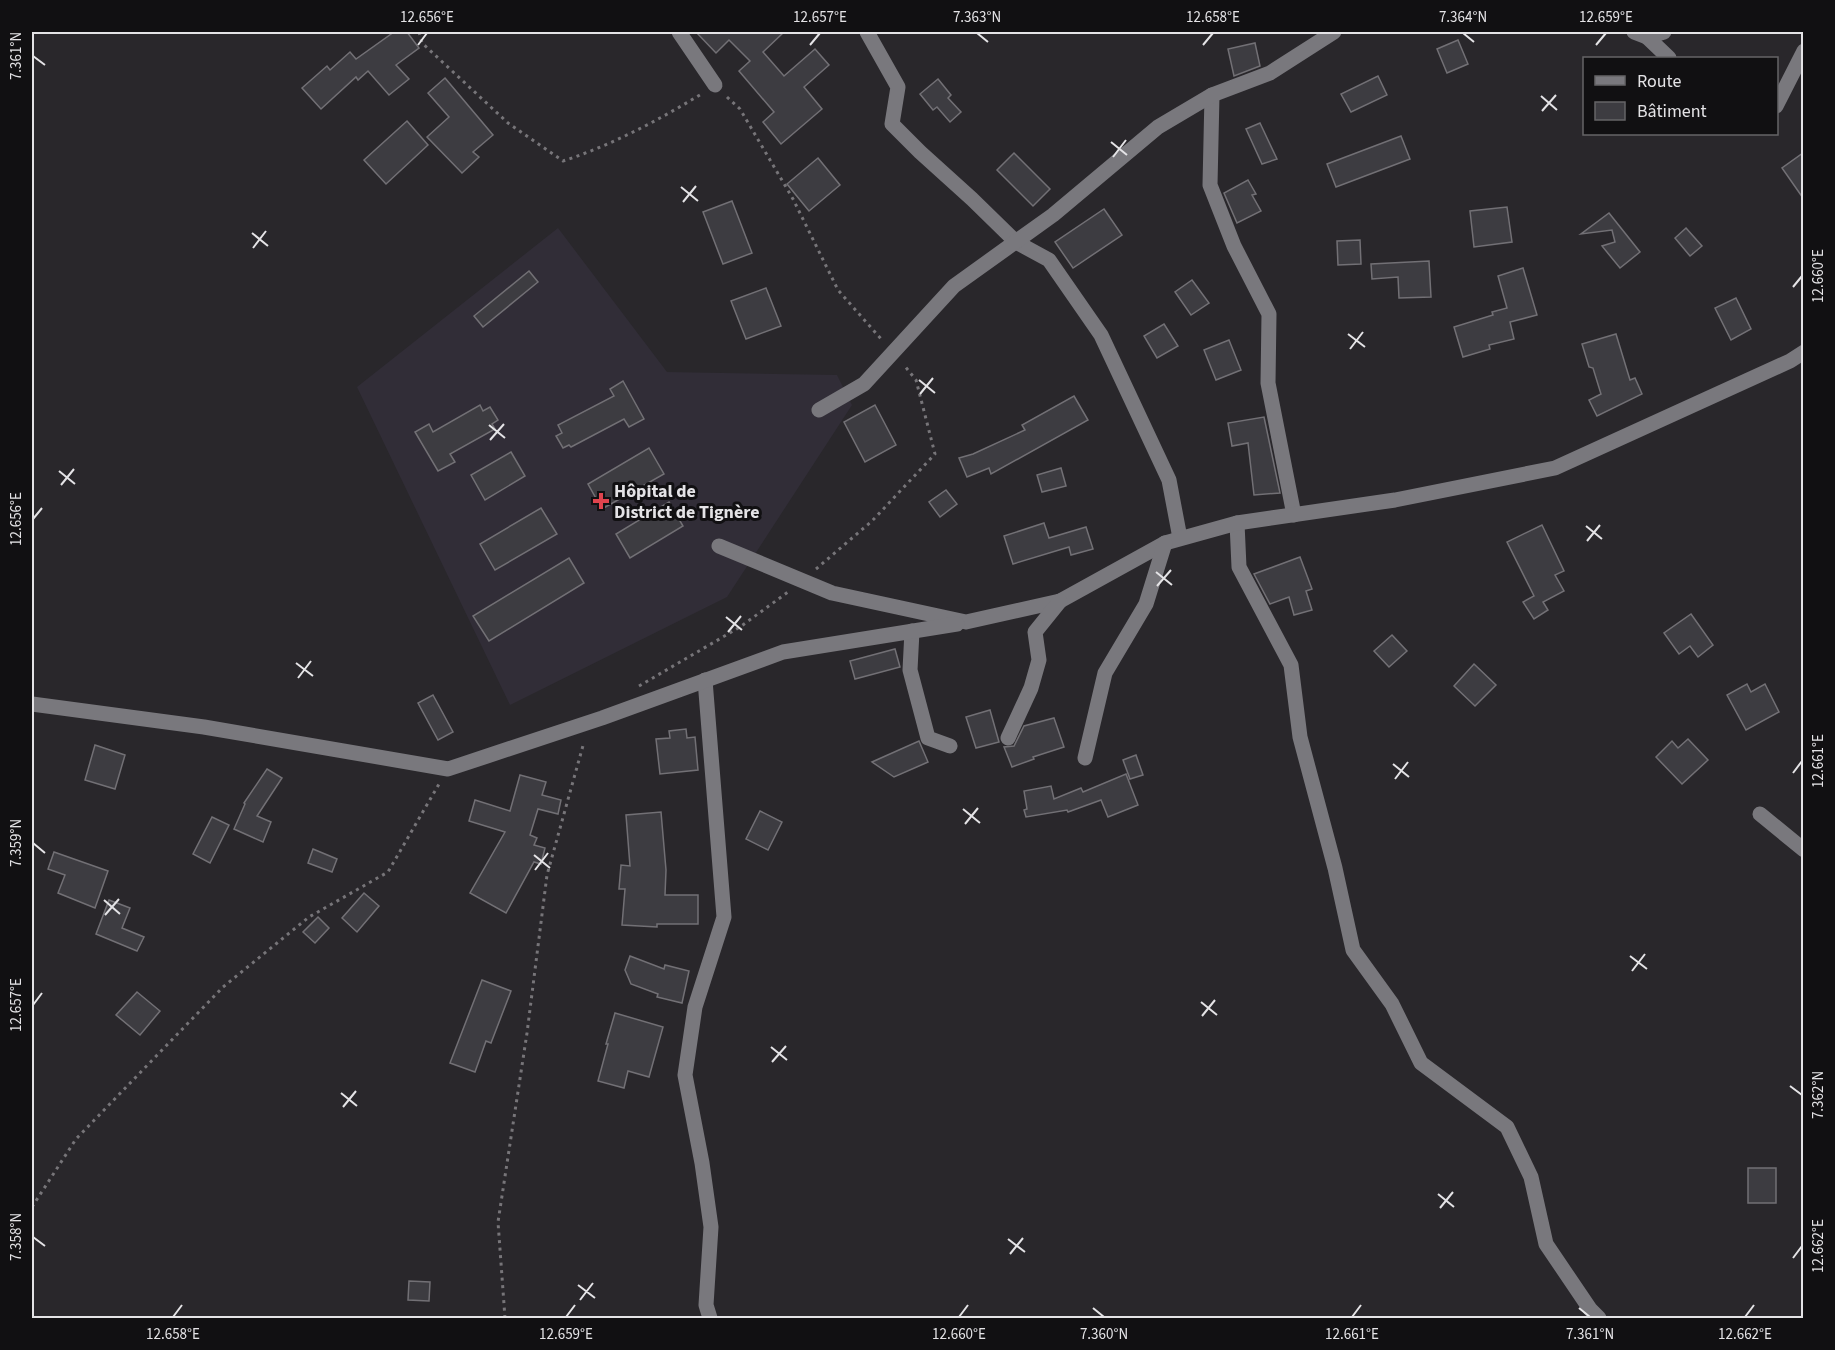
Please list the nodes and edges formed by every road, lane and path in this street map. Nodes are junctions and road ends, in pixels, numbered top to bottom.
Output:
1 (419, 32) edge
2 (679, 32) edge
3 (867, 32) edge
4 (1334, 32) edge
5 (1664, 32) edge
6 (1641, 34) edge
7 (1803, 51) edge
8 (1668, 57) edge
9 (715, 85) junction
10 (1212, 95) junction
11 (1778, 102) edge
12 (1016, 242) junction
13 (893, 352) junction
14 (1803, 352) edge
15 (819, 410) dead end
16 (1294, 514) junction
17 (1237, 523) junction
18 (1180, 538) junction
19 (1165, 543) junction
20 (719, 546) dead end
21 (802, 581) junction
22 (1060, 601) junction
23 (966, 622) junction
24 (912, 631) junction
25 (705, 680) junction
26 (637, 687) dead end
27 (32, 704) edge
28 (590, 723) junction
29 (1008, 738) dead end
30 (950, 746) dead end
31 (1085, 758) dead end
32 (448, 769) junction
33 (1760, 814) dead end
34 (1803, 850) edge
35 (32, 1207) edge
36 (505, 1318) edge
37 (710, 1318) edge
38 (1599, 1318) edge

1 - 9 path
2 - 9 street
3 - 12 street
4 - 10 street
5 - 6 street
6 - 8 street
7 - 11 street
9 - 13 path
10 - 12 street
10 - 16 street
12 - 13 street
12 - 18 street
13 - 15 street
13 - 21 path
14 - 16 street
16 - 17 street
17 - 18 street
17 - 38 street
18 - 19 street
19 - 22 street
19 - 31 street
20 - 21 street
21 - 23 street
21 - 26 path
22 - 23 street
22 - 29 street
23 - 24 street
24 - 25 street
24 - 30 street
25 - 28 street
25 - 37 street
27 - 32 street
28 - 32 street
28 - 36 path
32 - 35 path
33 - 34 street

